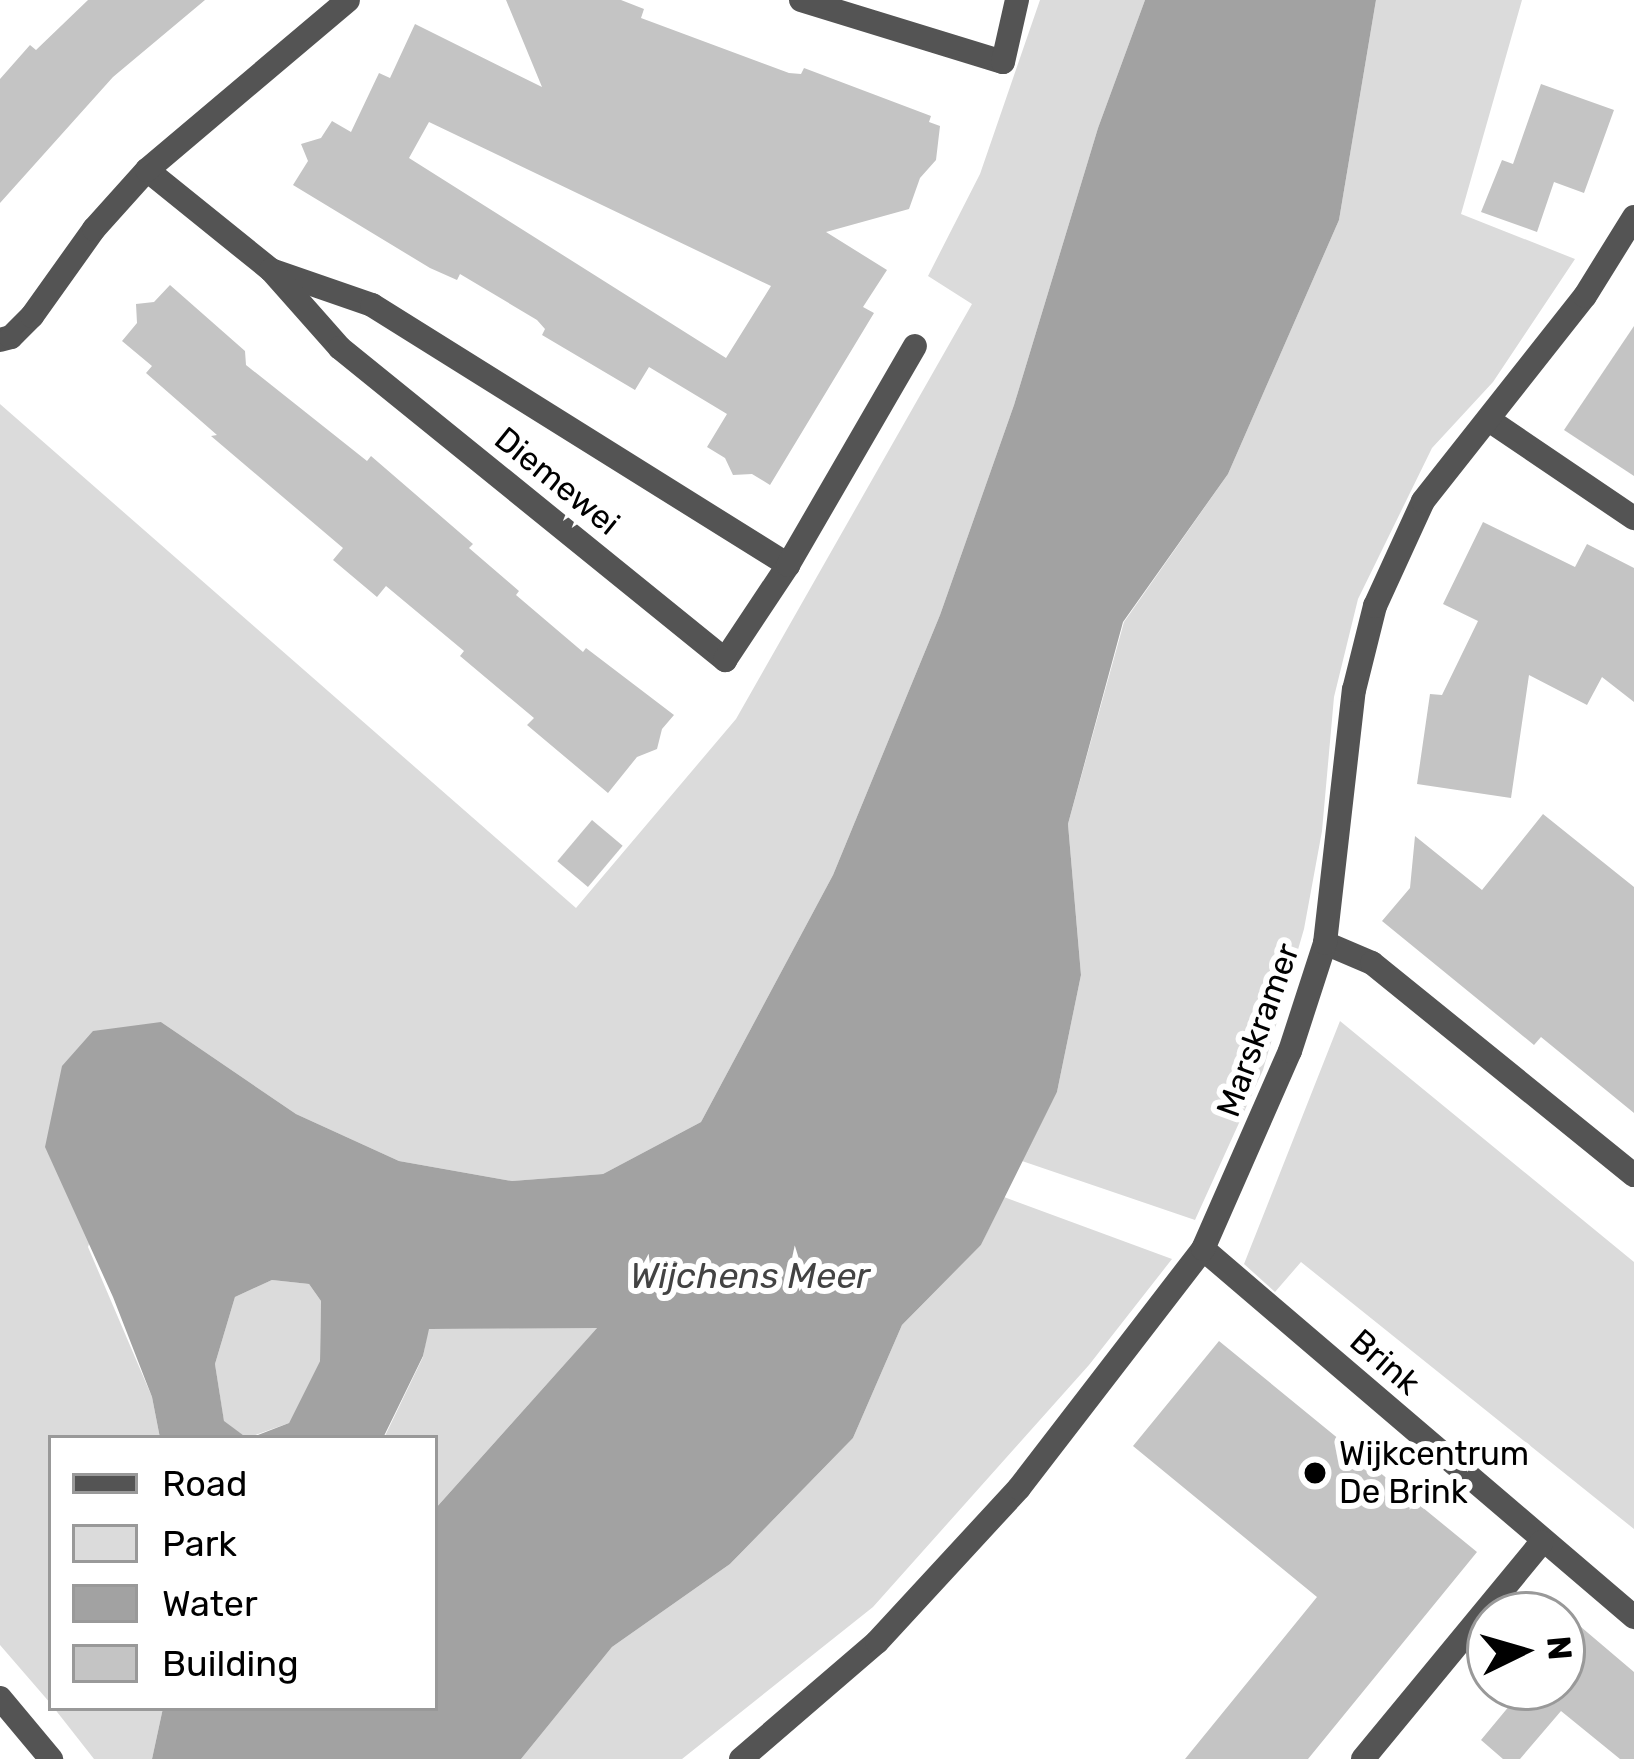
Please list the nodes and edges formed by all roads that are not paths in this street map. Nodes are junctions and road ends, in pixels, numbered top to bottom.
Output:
1 (348, 0) edge
2 (801, 0) edge
3 (1017, 0) edge
4 (147, 170) junction
5 (1634, 218) edge
6 (271, 270) junction
7 (0, 340) edge
8 (915, 346) dead end
9 (1489, 420) junction
10 (1634, 518) edge
11 (788, 565) junction
12 (1325, 943) junction
13 (1634, 1175) edge
14 (1203, 1249) junction
15 (1542, 1542) junction
16 (1634, 1617) edge
17 (0, 1698) edge
18 (51, 1759) edge
19 (741, 1759) edge
20 (1363, 1759) edge

1 - 4 street
2 - 3 street
4 - 6 street, Diemewei
4 - 7 street
5 - 9 street, Marskramer
6 - 11 street, Diemewei
6 - 11 street, Diemewei
8 - 11 street, Diemewei
9 - 10 street
9 - 12 street, Marskramer
12 - 13 street
12 - 14 street, Marskramer
14 - 15 street, Brink
14 - 19 street, Marskramer
15 - 16 street, Brink
15 - 20 street
17 - 18 street

